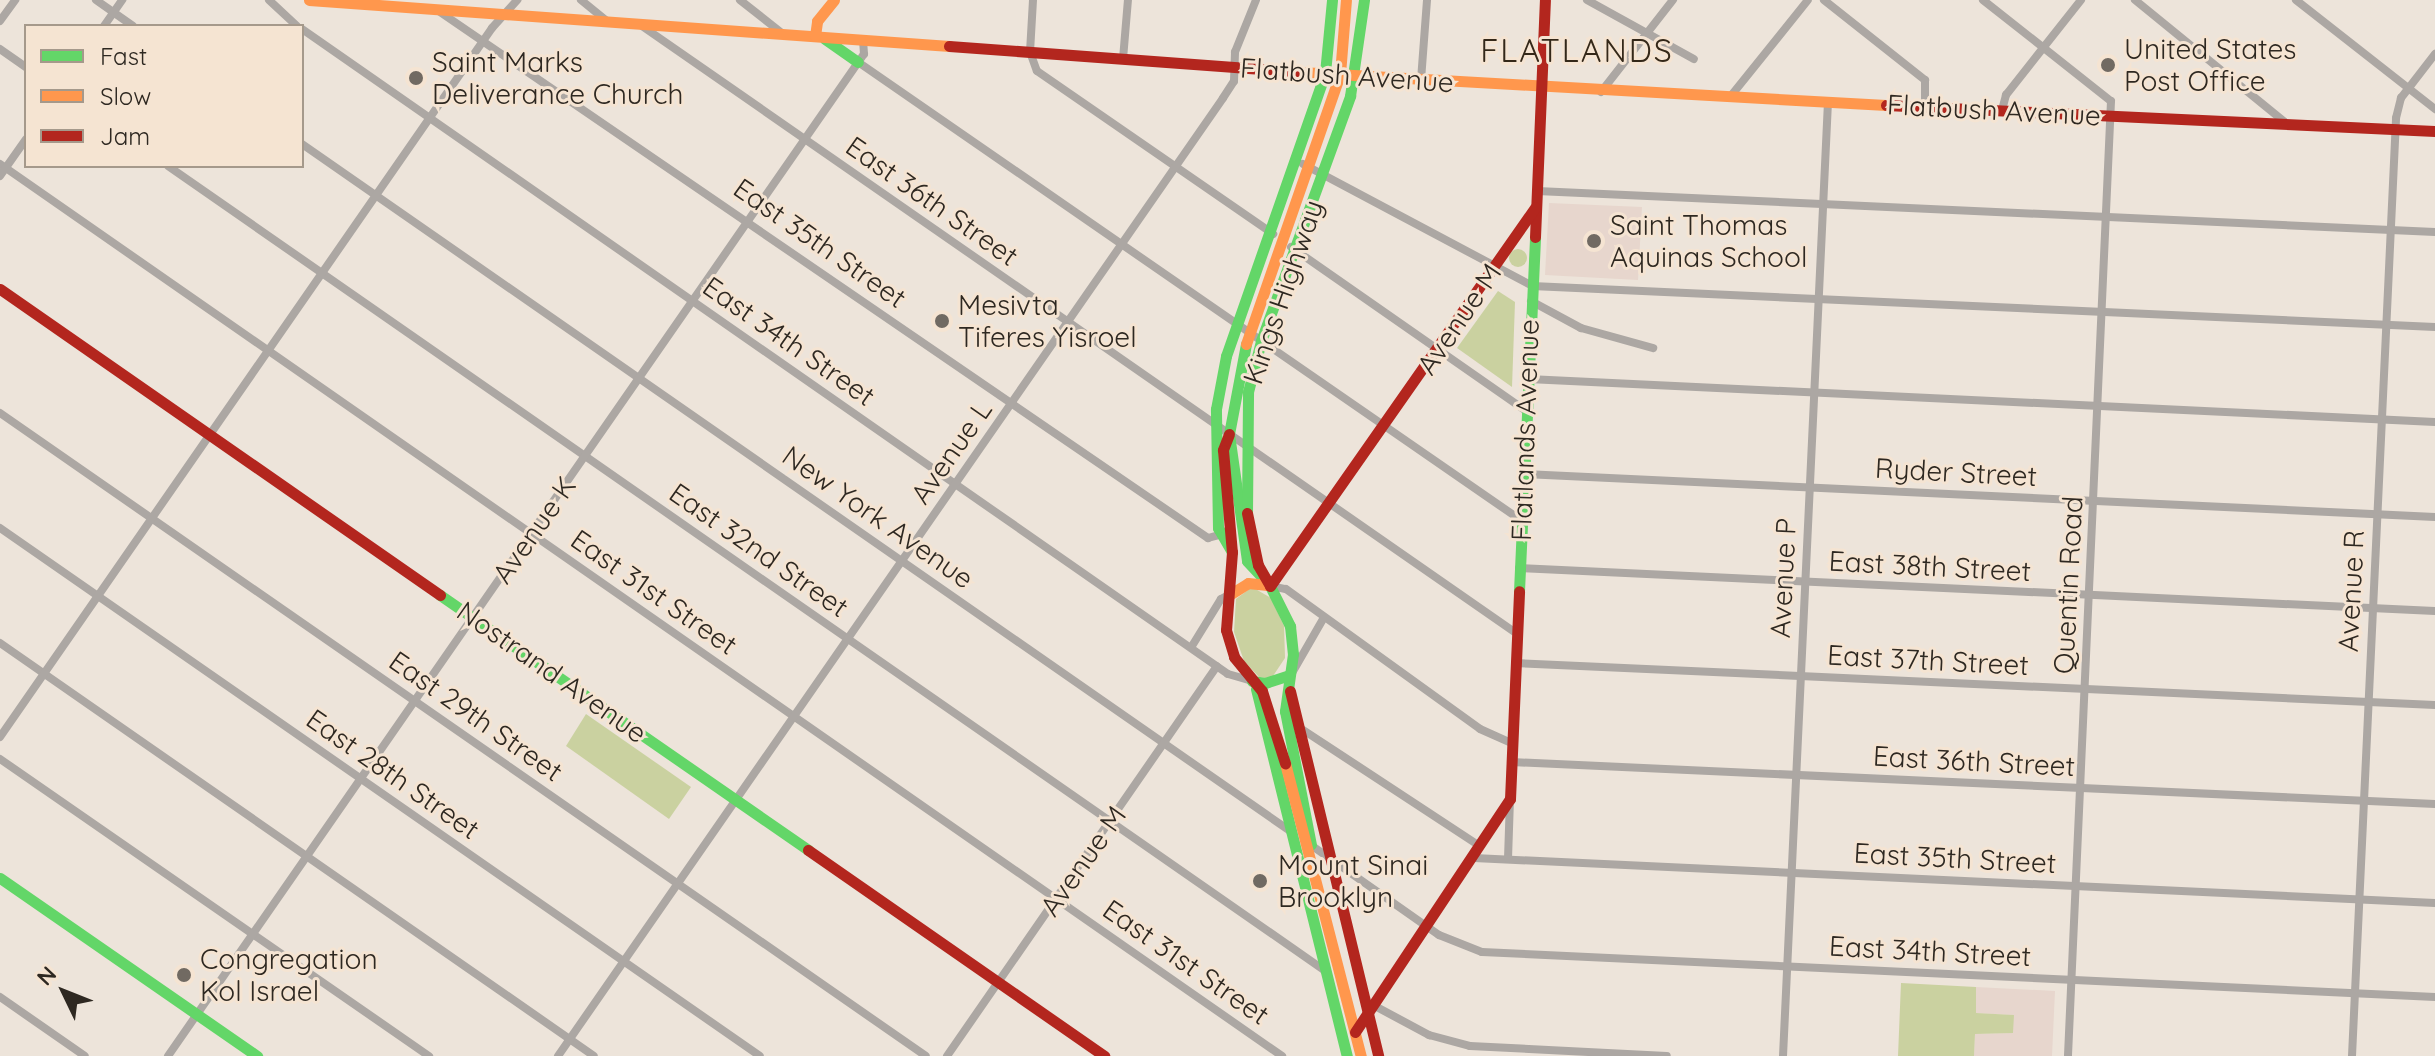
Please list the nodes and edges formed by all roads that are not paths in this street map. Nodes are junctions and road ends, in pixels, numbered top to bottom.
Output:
1 (15, 0) edge
2 (96, 0) edge
3 (122, 0) edge
4 (269, 0) edge
5 (309, 0) edge
6 (517, 0) edge
7 (581, 0) edge
8 (740, 0) edge
9 (834, 0) edge
10 (1033, 0) edge
11 (1128, 0) edge
12 (1256, 0) edge
13 (1332, 0) edge
14 (1346, 0) edge
15 (1364, 0) edge
16 (1427, 0) edge
17 (1545, 0) edge
18 (1587, 0) edge
19 (1808, 0) edge
20 (1824, 0) edge
21 (1983, 0) edge
22 (2081, 0) edge
23 (2135, 0) edge
24 (2296, 0) edge
25 (1671, 1) edge
26 (426, 6) edge
27 (114, 12) junction
28 (505, 14) junction
29 (0, 21) edge
30 (608, 21) junction
31 (105, 24) edge
32 (130, 24) edge
33 (296, 24) edge
34 (638, 24) junction
35 (304, 31) edge
36 (1648, 33) junction
37 (783, 34) junction
38 (819, 37) junction
39 (484, 40) junction
40 (863, 40) junction
41 (2043, 48) junction
42 (0, 49) edge
43 (1030, 52) junction
44 (2435, 54) edge
45 (1123, 59) junction
46 (1694, 59) dead end
47 (858, 62) junction
48 (24, 66) edge
49 (1235, 67) junction
50 (1325, 73) junction
51 (1340, 74) junction
52 (1356, 76) junction
53 (1421, 80) junction
54 (2408, 88) junction
55 (1541, 89) junction
56 (1601, 92) junction
57 (1730, 97) junction
58 (1828, 102) junction
59 (1925, 106) junction
60 (2435, 109) edge
61 (2002, 110) junction
62 (2111, 117) junction
63 (430, 118) junction
64 (2286, 124) junction
65 (2396, 129) junction
66 (2435, 131) edge
67 (805, 139) junction
68 (24, 142) edge
69 (304, 145) edge
70 (1296, 159) junction
71 (1175, 167) junction
72 (1309, 167) junction
73 (171, 168) edge
74 (2, 169) edge
75 (1324, 175) junction
76 (1537, 191) junction
77 (376, 195) junction
78 (1823, 204) junction
79 (1535, 207) junction
80 (2107, 217) junction
81 (749, 220) junction
82 (2390, 230) junction
83 (1269, 231) junction
84 (2435, 232) edge
85 (1282, 240) junction
86 (1122, 244) junction
87 (1294, 249) junction
88 (1494, 269) junction
89 (322, 273) junction
90 (1532, 286) junction
91 (0, 289) edge
92 (1818, 298) junction
93 (693, 301) junction
94 (1531, 301) junction
95 (2103, 312) junction
96 (1068, 322) junction
97 (1238, 325) junction
98 (2386, 325) junction
99 (2435, 327) edge
100 (1250, 333) junction
101 (1261, 341) junction
102 (1653, 348) dead end
103 (1439, 350) junction
104 (268, 351) junction
105 (639, 378) junction
106 (1528, 379) junction
107 (1814, 393) junction
108 (1011, 403) junction
109 (2098, 406) junction
110 (1525, 410) junction
111 (0, 413) edge
112 (2382, 419) junction
113 (2435, 422) edge
114 (1214, 423) junction
115 (1385, 427) junction
116 (1229, 434) junction
117 (210, 435) junction
118 (1243, 444) junction
119 (585, 456) junction
120 (1524, 474) junction
121 (956, 484) junction
122 (1809, 487) junction
123 (2094, 501) junction
124 (1331, 505) junction
125 (2377, 514) junction
126 (2435, 517) edge
127 (152, 518) junction
128 (1522, 521) junction
129 (0, 528) edge
130 (531, 534) junction
131 (1219, 535) junction
132 (1232, 552) junction
133 (902, 561) junction
134 (1519, 568) junction
135 (1805, 582) junction
136 (1270, 586) junction
137 (1229, 595) junction
138 (2089, 595) junction
139 (98, 596) junction
140 (2373, 608) junction
141 (2435, 611) edge
142 (473, 617) junction
143 (1323, 619) junction
144 (1516, 633) junction
145 (849, 639) junction
146 (0, 643) edge
147 (1192, 646) junction
148 (1515, 663) junction
149 (1217, 666) junction
150 (44, 673) junction
151 (1289, 675) junction
152 (1800, 676) junction
153 (1252, 681) junction
154 (2085, 689) junction
155 (415, 701) junction
156 (2368, 702) junction
157 (2435, 705) edge
158 (794, 716) junction
159 (1297, 726) junction
160 (0, 737) edge
161 (1511, 743) junction
162 (1165, 744) junction
163 (0, 759) edge
164 (1512, 762) junction
165 (1796, 775) junction
166 (361, 778) junction
167 (2081, 788) junction
168 (1510, 799) junction
169 (736, 800) junction
170 (2363, 801) junction
171 (2435, 804) edge
172 (1110, 821) junction
173 (1293, 832) junction
174 (1311, 845) junction
175 (1480, 846) junction
176 (307, 856) junction
177 (1474, 858) junction
178 (1508, 859) junction
179 (1332, 860) junction
180 (1791, 872) junction
181 (0, 878) edge
182 (677, 884) junction
183 (2076, 886) junction
184 (1056, 899) junction
185 (2359, 899) junction
186 (2435, 903) edge
187 (1428, 927) junction
188 (253, 934) junction
189 (624, 961) junction
190 (1787, 967) junction
191 (1324, 970) junction
192 (2072, 980) junction
193 (998, 982) junction
194 (2355, 994) junction
195 (0, 997) edge
196 (2435, 997) edge
197 (1371, 1009) junction
198 (197, 1014) junction
199 (1355, 1032) junction
200 (570, 1039) junction
201 (1344, 1053) edge
202 (85, 1056) edge
203 (168, 1056) edge
204 (257, 1056) edge
205 (429, 1056) edge
206 (558, 1056) edge
207 (594, 1056) edge
208 (760, 1056) edge
209 (926, 1056) edge
210 (947, 1056) edge
211 (1104, 1056) edge
212 (1282, 1056) edge
213 (1361, 1056) edge
214 (1378, 1056) edge
215 (1667, 1056) edge
216 (1783, 1056) edge
217 (2068, 1056) edge
218 (2352, 1056) edge

1 - 29 street
2 - 27 street
3 - 27 street
4 - 33 street, East 34th Street
5 - 26 main road, Flatbush Avenue
6 - 28 street
7 - 30 street
8 - 37 street
9 - 38 main road
10 - 43 street
11 - 45 street
12 - 49 street, Avenue L
13 - 50 main road, Kings Highway
14 - 51 main road, Kings Highway
15 - 52 main road, Kings Highway
16 - 53 street
17 - 55 main road, Flatlands Avenue
18 - 36 street
19 - 57 street
20 - 59 street
21 - 41 street
22 - 41 street
23 - 64 street
24 - 54 street
25 - 36 street
26 - 28 main road, Flatbush Avenue
26 - 39 street, East 35th Street
27 - 31 street
27 - 32 street
28 - 30 main road, Flatbush Avenue
28 - 39 street
30 - 34 main road, Flatbush Avenue
34 - 37 main road, Flatbush Avenue
34 - 67 street, East 36th Street
35 - 63 street, East 34th Street
36 - 46 street
36 - 56 street
37 - 38 main road, Flatbush Avenue
38 - 40 main road, Flatbush Avenue
38 - 47 main road
39 - 63 street
39 - 81 street, East 35th Street
40 - 43 main road, Flatbush Avenue
40 - 47 street, Avenue K
41 - 61 street
41 - 62 street
42 - 48 street
43 - 45 main road, Flatbush Avenue
43 - 71 street
44 - 54 street
45 - 49 main road, Flatbush Avenue
47 - 67 street, Avenue K
47 - 86 street
49 - 50 main road, Flatbush Avenue
49 - 71 street, Avenue L
50 - 51 main road, Flatbush Avenue
50 - 70 main road, Kings Highway
51 - 52 main road, Flatbush Avenue
51 - 72 main road, Kings Highway
52 - 53 main road, Flatbush Avenue
52 - 75 main road, Kings Highway
53 - 55 main road, Flatbush Avenue
54 - 60 street
54 - 65 street, Avenue R
55 - 56 main road, Flatbush Avenue
55 - 76 main road, Flatlands Avenue
56 - 57 main road, Flatbush Avenue
57 - 58 main road, Flatbush Avenue
58 - 59 main road, Flatbush Avenue
58 - 78 street, Avenue P
59 - 61 main road, Flatbush Avenue
61 - 62 main road, Flatbush Avenue
62 - 64 main road, Flatbush Avenue
62 - 80 street, Quentin Road
63 - 77 street
63 - 93 street, East 34th Street
64 - 65 main road, Flatbush Avenue
65 - 66 main road, Flatbush Avenue
65 - 82 street, Avenue R
67 - 81 street, Avenue K
67 - 96 street, East 36th Street
68 - 74 street
69 - 77 street, New York Avenue
70 - 72 street
70 - 83 main road, Kings Highway
71 - 83 street
71 - 86 street, Avenue L
72 - 75 street
72 - 85 main road, Kings Highway
73 - 89 street, East 32nd Street
74 - 104 street, East 31st Street
75 - 87 main road, Kings Highway
75 - 88 street
76 - 78 street
76 - 79 main road, Flatlands Avenue
77 - 89 street
77 - 105 street, New York Avenue
78 - 80 street
78 - 92 street, Avenue P
79 - 88 main road, Avenue M
79 - 90 main road, Flatlands Avenue
80 - 82 street
80 - 95 street, Quentin Road
81 - 93 street, Avenue K
81 - 108 street, East 35th Street
82 - 84 street
82 - 98 street, Avenue R
83 - 85 street
83 - 97 main road, Kings Highway
85 - 87 street
85 - 100 main road, Kings Highway
86 - 96 street, Avenue L
86 - 97 street
87 - 101 main road, Kings Highway
87 - 103 street
88 - 90 street
88 - 103 main road, Avenue M
89 - 104 street
89 - 119 street, East 32nd Street
90 - 92 street
90 - 94 main road, Flatlands Avenue
91 - 117 main road, Nostrand Avenue
92 - 95 street
92 - 107 street, Avenue P
93 - 105 street, Avenue K
93 - 121 street, East 34th Street
94 - 102 street
94 - 106 main road, Flatlands Avenue
95 - 98 street
95 - 109 street, Quentin Road
96 - 108 street, Avenue L
96 - 114 street, East 36th Street
97 - 100 street
97 - 114 main road, Kings Highway
98 - 99 street
98 - 112 street, Avenue R
100 - 101 street
100 - 116 main road, Kings Highway
101 - 115 street
101 - 118 main road, Kings Highway
103 - 110 street
103 - 115 main road, Avenue M
104 - 117 street
104 - 130 street, East 31st Street
105 - 119 street, Avenue K
105 - 133 street, New York Avenue
106 - 107 street
106 - 110 main road, Flatlands Avenue
107 - 109 street
107 - 122 street, Avenue P
108 - 121 street, Avenue L
108 - 131 street, East 35th Street
109 - 112 street
109 - 123 street, Quentin Road
110 - 120 main road, Flatlands Avenue
111 - 127 street, East 29th Street
112 - 113 street
112 - 125 street, Avenue R
114 - 116 street, East 36th Street
114 - 131 main road, Kings Highway
115 - 124 main road, Avenue M
115 - 128 street
116 - 118 street, East 36th Street
116 - 132 main road, Kings Highway
116 - 136 main road, Kings Highway
117 - 127 street
117 - 142 main road, Nostrand Avenue
118 - 124 street, East 36th Street
118 - 136 main road, Kings Highway
119 - 130 street, Avenue K
119 - 145 street, East 32nd Street
120 - 122 street, Ryder Street
120 - 128 main road, Flatlands Avenue
121 - 133 street, Avenue L
121 - 147 street, East 34th Street
122 - 123 street, Ryder Street
122 - 135 street, Avenue P
123 - 125 street, Ryder Street
123 - 138 street, Quentin Road
124 - 136 main road, Avenue M
124 - 144 street, East 36th Street
125 - 126 street, Ryder Street
125 - 140 street, Avenue R
127 - 139 street
127 - 155 street, East 29th Street
128 - 134 main road, Flatlands Avenue
129 - 139 street, East 28th Street
130 - 142 street, Avenue K
130 - 158 street, East 31st Street
131 - 132 main road
132 - 137 main road, Kings Highway
133 - 145 street, Avenue L
133 - 162 street, New York Avenue
134 - 135 street, East 38th Street
134 - 144 main road, Flatlands Avenue
135 - 138 street, East 38th Street
135 - 152 street, Avenue P
136 - 137 main road
136 - 143 street
136 - 151 main road, Kings Highway
137 - 147 street
137 - 153 main road, Kings Highway
138 - 140 street, East 38th Street
138 - 154 street, Quentin Road
139 - 150 street
139 - 166 street, East 28th Street
140 - 141 street, East 38th Street
140 - 156 street, Avenue R
142 - 155 street, Avenue K
142 - 169 main road, Nostrand Avenue
143 - 151 street
143 - 161 street
144 - 148 main road, Flatlands Avenue
145 - 158 street, Avenue L
145 - 172 street, East 32nd Street
146 - 150 street
147 - 149 street, East 34th Street
148 - 152 street, East 37th Street
148 - 161 main road, Flatlands Avenue
149 - 153 street, East 34th Street
149 - 162 street, Avenue M
150 - 160 street
150 - 176 street
151 - 153 main road
151 - 159 main road, Kings Highway
151 - 174 main road, Kings Highway
152 - 154 street, East 37th Street
152 - 165 street, Avenue P
153 - 173 main road, Kings Highway
153 - 174 main road, Kings Highway
154 - 156 street, East 37th Street
154 - 167 street, Quentin Road
155 - 166 street, Avenue K
155 - 182 street, East 29th Street
156 - 157 street, East 37th Street
156 - 170 street, Avenue R
158 - 169 street, Avenue L
158 - 184 street, East 31st Street
159 - 175 street
159 - 179 main road, Kings Highway
161 - 164 main road, Flatlands Avenue
162 - 172 street, Avenue M
162 - 173 street, New York Avenue
163 - 188 street
164 - 165 street, East 36th Street
164 - 168 main road, Flatlands Avenue
165 - 167 street, East 36th Street
165 - 180 street, Avenue P
166 - 176 street, Avenue K
166 - 189 street, East 28th Street
167 - 170 street, East 36th Street
167 - 183 street, Quentin Road
168 - 175 main road
168 - 178 street, Flatlands Avenue
169 - 182 street, Avenue L
169 - 193 main road, Nostrand Avenue
170 - 171 street, East 36th Street
170 - 185 street, Avenue R
172 - 184 street, Avenue M
172 - 191 street, East 32nd Street
173 - 174 street, New York Avenue
173 - 191 main road, Kings Highway
174 - 179 street, New York Avenue
174 - 199 main road, Kings Highway
175 - 177 main road
176 - 188 street, Avenue K
176 - 200 street
177 - 178 street, East 35th Street
177 - 187 main road
178 - 180 street, East 35th Street
179 - 187 street, New York Avenue
179 - 197 main road, Kings Highway
180 - 183 street, East 35th Street
180 - 190 street, Avenue P
181 - 198 main road
182 - 189 street, Avenue L
182 - 209 street, East 29th Street
183 - 185 street, East 35th Street
183 - 192 street, Quentin Road
184 - 193 street, Avenue M
184 - 212 street, East 31st Street
185 - 186 street, East 35th Street
185 - 194 street, Avenue R
187 - 190 street, East 34th Street
187 - 197 main road
188 - 198 street, Avenue K
188 - 205 street
189 - 200 street, Avenue L
189 - 208 street, East 28th Street
190 - 192 street, East 34th Street
190 - 216 street, Avenue P
191 - 201 main road, Kings Highway
192 - 194 street, East 34th Street
192 - 217 street, Quentin Road
193 - 210 street, Avenue M
193 - 211 main road, Nostrand Avenue
194 - 196 street, East 34th Street
194 - 218 street, Avenue R
195 - 202 street
197 - 199 main road
197 - 214 main road, Kings Highway
197 - 215 street
198 - 203 street, Avenue K
198 - 204 main road
199 - 201 street
199 - 213 main road, Kings Highway
200 - 206 street, Avenue L
200 - 207 street

